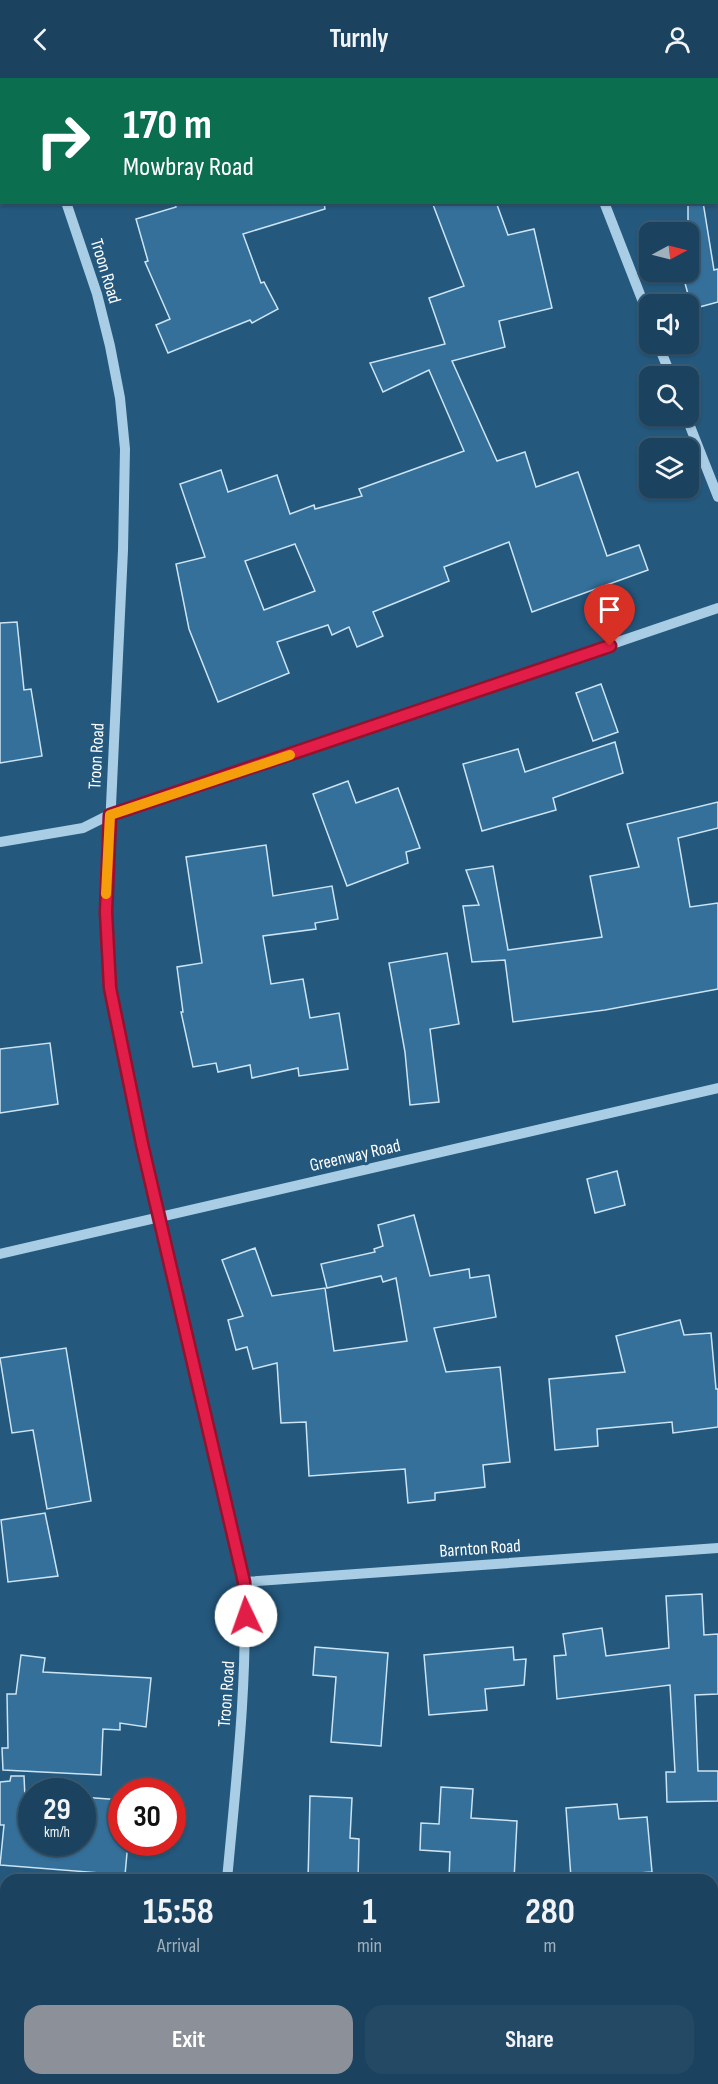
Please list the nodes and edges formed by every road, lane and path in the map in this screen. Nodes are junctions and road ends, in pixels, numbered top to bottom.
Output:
1 (67, 204) edge
2 (605, 204) edge
3 (640, 294) edge
4 (690, 426) edge
5 (718, 497) edge
6 (718, 608) edge
7 (110, 815) junction
8 (0, 842) edge
9 (718, 1088) edge
10 (159, 1218) junction
11 (0, 1254) edge
12 (718, 1548) edge
13 (244, 1582) junction
14 (227, 1874) edge

1 - 7 street, Troon Road
2 - 3 street
4 - 5 street
6 - 7 street
7 - 8 street
7 - 10 street, Troon Road
9 - 10 street, Greenway Road
10 - 11 street, Greenway Road
10 - 13 street, Troon Road
12 - 13 street, Barnton Road
13 - 14 street, Troon Road

